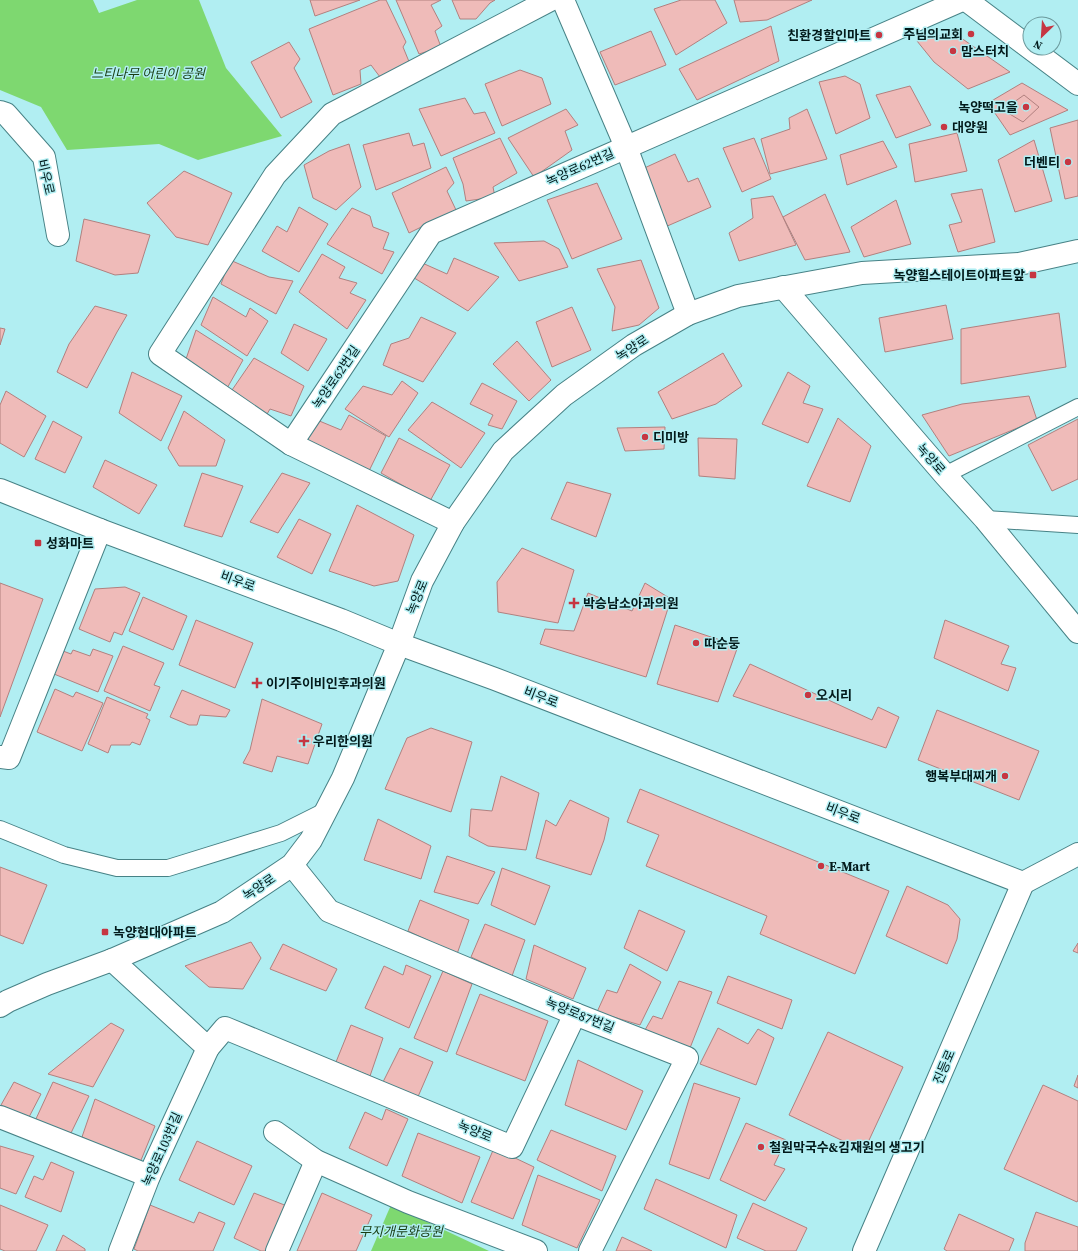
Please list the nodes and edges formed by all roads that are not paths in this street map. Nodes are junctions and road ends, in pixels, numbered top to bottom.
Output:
1 (550, 0) edge
2 (563, 0) edge
3 (962, 0) edge
4 (966, 0) edge
5 (1078, 84) edge
6 (0, 112) edge
7 (626, 147) junction
8 (58, 235) dead end
9 (1078, 251) edge
10 (783, 287) junction
11 (688, 314) junction
12 (1078, 407) edge
13 (291, 444) junction
14 (945, 475) junction
15 (0, 490) edge
16 (985, 519) junction
17 (454, 522) junction
18 (1078, 525) edge
19 (100, 530) junction
20 (1078, 632) edge
21 (399, 644) junction
22 (0, 757) edge
23 (327, 810) junction
24 (0, 829) edge
25 (1078, 854) edge
26 (292, 866) junction
27 (1023, 883) junction
28 (112, 960) junction
29 (0, 1006) edge
30 (575, 1014) junction
31 (208, 1048) junction
32 (0, 1117) edge
33 (275, 1132) dead end
34 (316, 1161) junction
35 (149, 1176) junction
36 (120, 1251) edge
37 (277, 1251) edge
38 (536, 1251) edge
39 (590, 1251) edge
40 (864, 1251) edge

1 - 13 street
2 - 7 street
3 - 7 street, 녹양로62번길
4 - 5 street
6 - 8 street, 비우로
7 - 11 street
7 - 13 street, 녹양로62번길
9 - 10 street, 녹양로
10 - 11 street, 녹양로
10 - 14 street, 녹양로
11 - 17 street, 녹양로
12 - 14 lane
13 - 17 street
14 - 16 street, 녹양로
15 - 19 street, 비우로
16 - 18 lane
16 - 20 street, 녹양로
17 - 21 street, 녹양로
19 - 21 street, 비우로
19 - 22 street
21 - 23 street, 녹양로
21 - 27 street, 비우로
23 - 24 lane
23 - 26 street, 녹양로
25 - 27 street
26 - 28 street, 녹양로
26 - 30 street, 녹양로87번길
27 - 40 street, 진등로
28 - 29 street, 녹양로
28 - 31 street
30 - 31 street, 녹양로
30 - 39 street, 녹양로87번길
31 - 35 street, 녹양로103번길
32 - 35 street
33 - 34 street
34 - 37 street
34 - 38 street
35 - 36 street, 녹양로103번길

